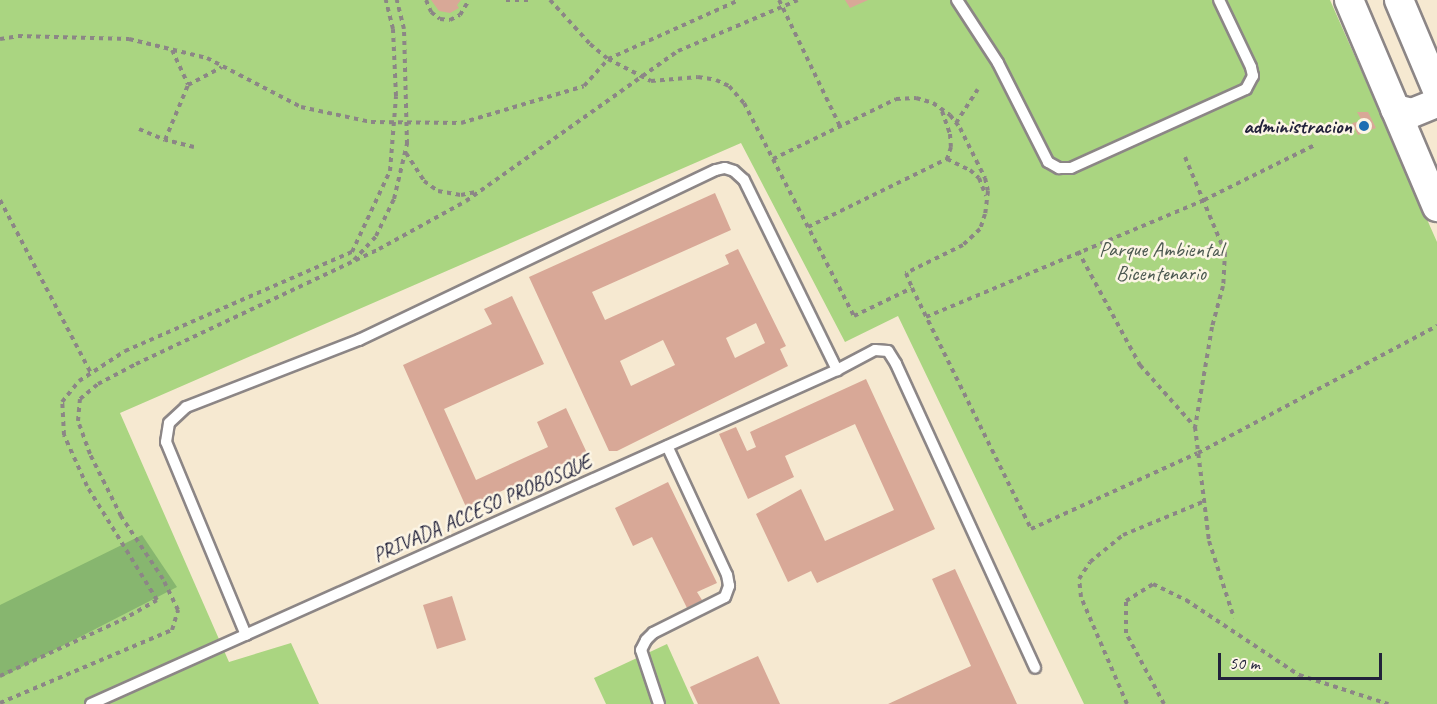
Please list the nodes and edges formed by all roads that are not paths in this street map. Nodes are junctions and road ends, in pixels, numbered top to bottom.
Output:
1 (957, 0) edge
2 (1219, 0) edge
3 (1349, 0) edge
4 (1399, 0) edge
5 (1437, 90) edge
6 (1437, 103) edge
7 (1395, 109) junction
8 (1426, 151) edge
9 (1437, 207) edge
10 (837, 370) junction
11 (667, 446) junction
12 (246, 635) junction
13 (1035, 668) dead end
14 (91, 704) edge
15 (659, 704) edge

1 - 2 lane
3 - 7 main road
4 - 5 main road
6 - 7 main road
7 - 8 main road
8 - 9 main road
10 - 11 lane, PRIVADA ACCESO PROBOSQUE
10 - 12 lane
10 - 13 lane, PRIVADA ACCESO PROBOSQUE
11 - 12 lane, PRIVADA ACCESO PROBOSQUE
11 - 15 lane
12 - 14 lane, PRIVADA ACCESO PROBOSQUE

